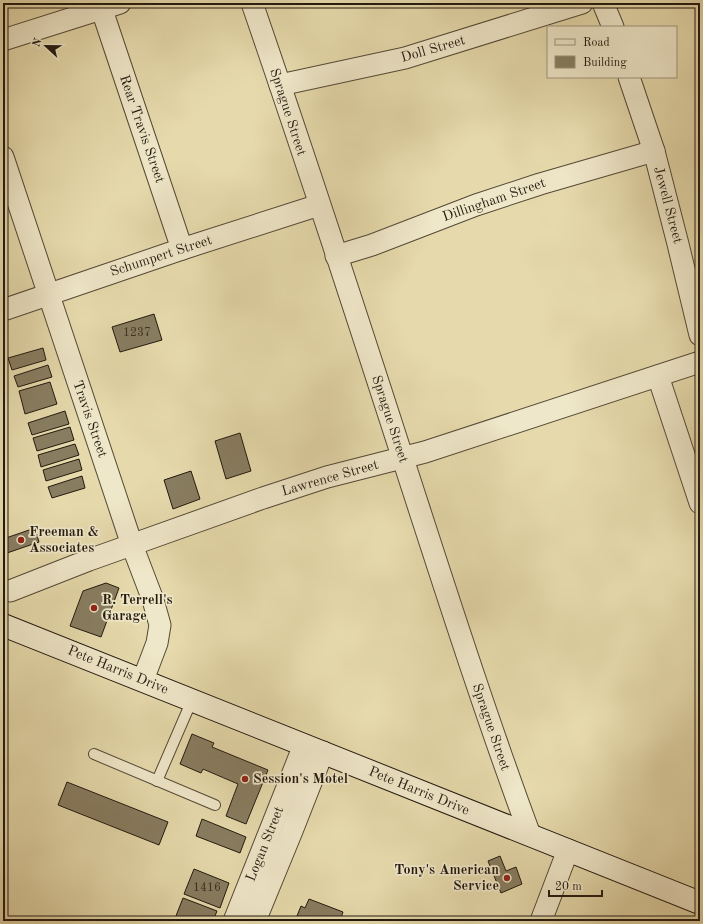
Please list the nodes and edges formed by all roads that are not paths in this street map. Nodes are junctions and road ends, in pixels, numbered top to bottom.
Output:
1 (252, 3) edge
2 (582, 3) edge
3 (603, 3) edge
4 (111, 6) edge
5 (613, 26) edge
6 (3, 40) edge
7 (629, 78) edge
8 (280, 85) junction
9 (654, 151) junction
10 (3, 157) edge
11 (319, 205) junction
12 (182, 249) junction
13 (336, 256) junction
14 (48, 294) junction
15 (3, 310) edge
16 (700, 335) edge
17 (700, 362) edge
18 (658, 376) junction
19 (403, 458) junction
20 (700, 503) edge
21 (132, 545) junction
22 (10, 591) dead end
23 (3, 625) edge
24 (143, 680) junction
25 (192, 700) junction
26 (313, 748) junction
27 (94, 754) dead end
28 (157, 781) junction
29 (215, 805) dead end
30 (530, 835) junction
31 (568, 850) junction
32 (700, 904) edge
33 (234, 921) edge
34 (255, 921) edge
35 (541, 921) edge

1 - 8 street, Sprague Street
2 - 8 street, Doll Street
3 - 5 street
4 - 6 street
4 - 12 street, Rear Travis Street
7 - 9 street, Jewell Street
8 - 11 street, Sprague Street
9 - 13 street, Dillingham Street
9 - 16 street, Jewell Street
10 - 14 street, Travis Street
11 - 12 street, Schumpert Street
11 - 13 street, Sprague Street
12 - 14 street, Schumpert Street
13 - 19 street, Sprague Street
14 - 15 street, Schumpert Street
14 - 21 street, Travis Street
17 - 18 street, Lawrence Street
18 - 19 street, Lawrence Street
18 - 20 street
19 - 21 street, Lawrence Street
19 - 30 street, Sprague Street
21 - 22 street, Lawrence Street
21 - 24 street, Travis Street
23 - 24 main road, Pete Harris Drive
24 - 25 main road, Pete Harris Drive
25 - 26 main road, Pete Harris Drive
25 - 28 lane
26 - 30 main road, Pete Harris Drive
26 - 33 street, Logan Street
26 - 34 street, Logan Street
27 - 28 lane
28 - 29 lane
30 - 31 main road, Pete Harris Drive
31 - 32 main road, Pete Harris Drive
31 - 35 street

